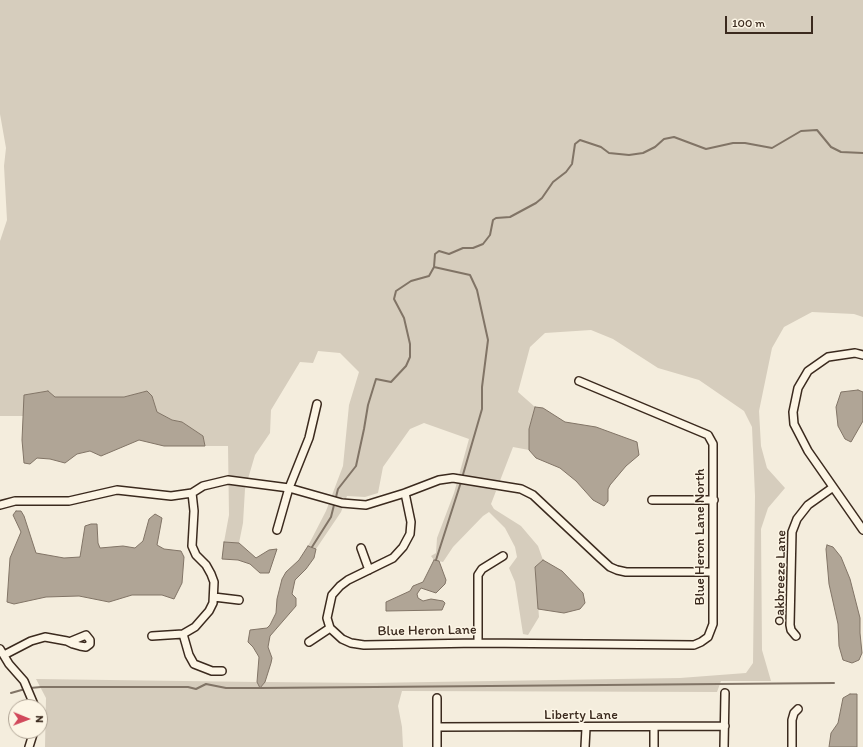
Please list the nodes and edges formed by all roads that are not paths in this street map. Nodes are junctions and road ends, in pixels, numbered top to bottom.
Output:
1 (863, 355) edge
2 (579, 381) dead end
3 (317, 404) dead end
4 (289, 488) junction
5 (832, 488) junction
6 (192, 493) junction
7 (405, 493) junction
8 (652, 500) dead end
9 (714, 500) junction
10 (0, 505) edge
11 (277, 530) dead end
12 (863, 530) edge
13 (361, 548) dead end
14 (504, 556) dead end
15 (369, 570) junction
16 (713, 572) junction
17 (214, 597) junction
18 (240, 600) dead end
19 (330, 628) junction
20 (183, 634) junction
21 (152, 636) dead end
22 (796, 636) dead end
23 (705, 639) joint
24 (70, 642) dead end
25 (309, 642) dead end
26 (478, 643) junction
27 (2, 652) edge
28 (222, 671) dead end
29 (725, 693) dead end
30 (437, 698) dead end
31 (31, 699) edge
32 (798, 709) dead end
33 (724, 726) junction
34 (437, 727) junction
35 (654, 727) junction
36 (586, 728) junction
37 (437, 747) edge
38 (585, 747) edge
39 (654, 747) edge
40 (724, 747) edge
41 (792, 747) edge

1 - 5 street
2 - 9 street, Blue Heron Lane North
3 - 4 street
4 - 6 street
4 - 7 street
4 - 11 street
5 - 12 street
5 - 22 street, Oakbreeze Lane
6 - 10 street
6 - 17 street
7 - 15 street
7 - 16 street
8 - 9 street
9 - 16 street, Blue Heron Lane North
13 - 15 street
14 - 26 street
15 - 19 street
16 - 23 street, Blue Heron Lane North
17 - 18 street
17 - 20 street
19 - 25 street
19 - 26 street, Blue Heron Lane
20 - 21 street
20 - 28 street
23 - 26 street, Blue Heron Lane
24 - 27 street
27 - 31 street
29 - 33 street
30 - 34 street
32 - 41 street
33 - 35 street, Liberty Lane
33 - 40 street
34 - 36 street, Liberty Lane
34 - 37 street
35 - 36 street, Liberty Lane
35 - 39 street
36 - 38 street

